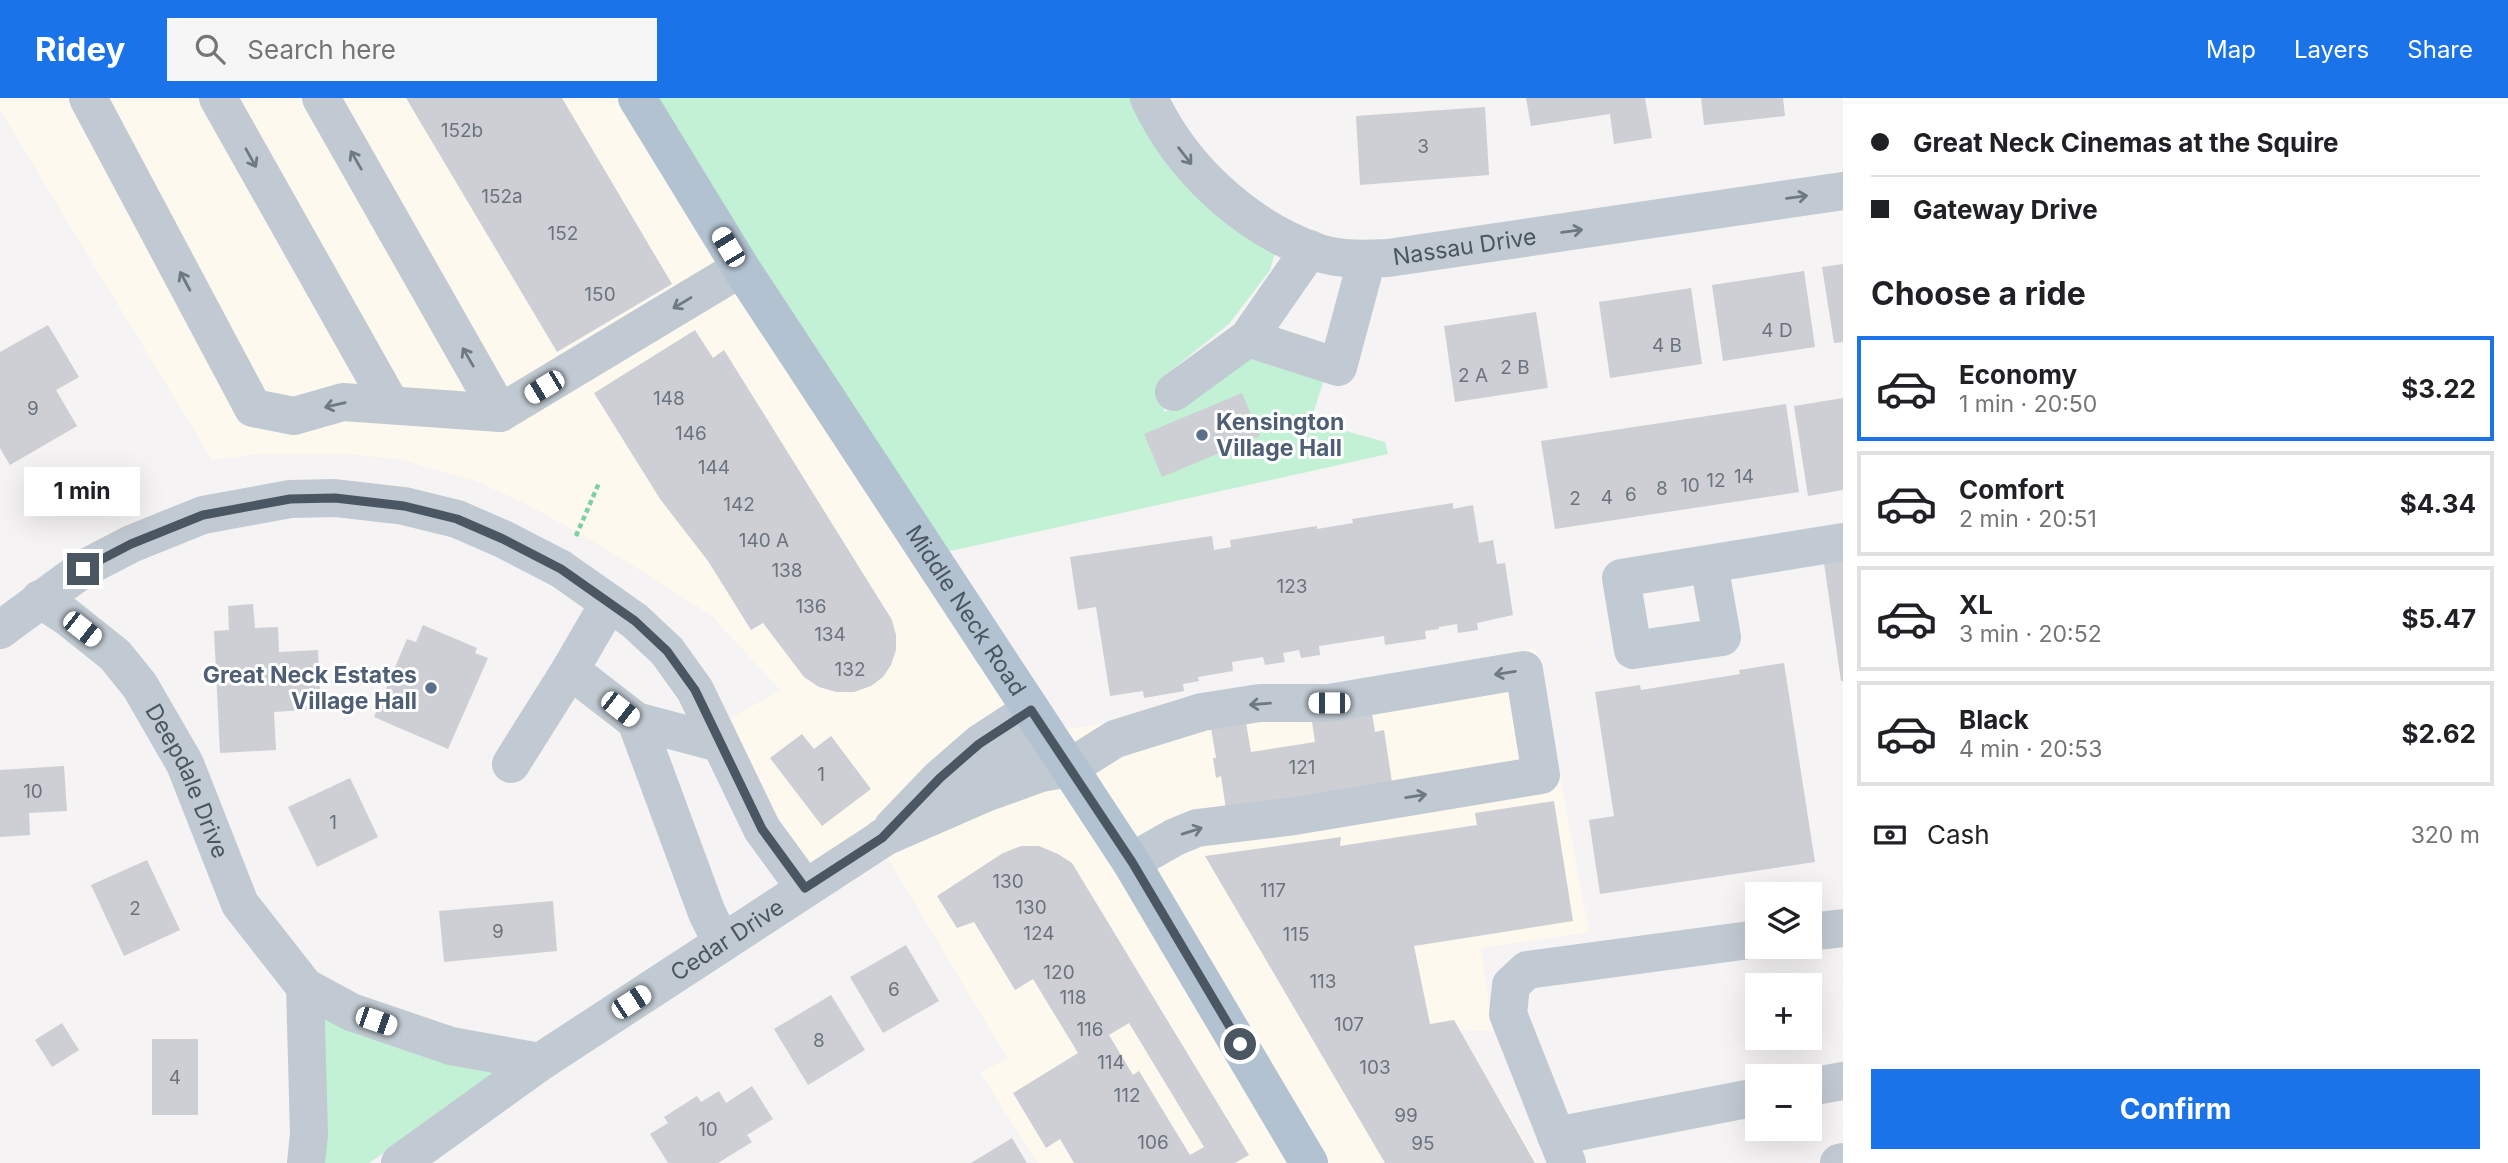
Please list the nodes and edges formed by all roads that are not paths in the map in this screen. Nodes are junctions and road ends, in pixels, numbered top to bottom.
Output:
1 (88, 98) edge
2 (218, 98) edge
3 (321, 98) edge
4 (637, 98) edge
5 (1149, 98) edge
6 (1843, 191) edge
7 (1310, 249) junction
8 (1367, 259) junction
9 (741, 268) junction
10 (1248, 338) junction
11 (1174, 392) dead end
12 (391, 405) junction
13 (500, 413) junction
14 (1843, 542) edge
15 (1709, 564) dead end
16 (40, 599) junction
17 (609, 603) junction
18 (0, 631) edge
19 (569, 670) junction
20 (636, 721) junction
21 (1038, 722) junction
22 (719, 744) junction
23 (511, 765) dead end
24 (1069, 768) junction
25 (882, 838) junction
26 (1132, 862) junction
27 (805, 888) junction
28 (1843, 928) edge
29 (1822, 931) edge
30 (1745, 941) edge
31 (722, 943) junction
32 (305, 987) junction
33 (540, 1062) junction
34 (1843, 1081) edge
35 (1822, 1085) edge
36 (1745, 1100) edge
37 (1561, 1149) edge
38 (306, 1163) edge
39 (400, 1163) edge
40 (1309, 1163) edge

12 -> 1 street
2 -> 12 street
13 -> 3 street
4 - 9 main road, Middle Neck Road
5 -> 7 street, Nassau Drive
8 -> 6 street, Nassau Drive
7 - 8 street, Nassau Drive
7 - 10 street
8 - 10 street
9 -> 13 street
9 - 21 main road, Middle Neck Road
10 - 11 street
12 - 13 street
14 - 15 street
16 - 17 street
16 - 18 street
16 - 32 street, Deepdale Drive
17 - 19 street
17 - 22 street
19 - 20 street
19 - 23 street
20 - 22 street
20 - 31 street
21 - 24 main road, Middle Neck Road
21 - 25 street, Cedar Drive
22 - 27 street
24 - 25 street
24 - 26 main road, Middle Neck Road
26 -> 24 street
25 - 27 street, Cedar Drive
26 - 40 main road, Middle Neck Road
27 - 31 street, Cedar Drive
28 - 29 street
30 - 37 street
31 - 33 street, Cedar Drive
32 - 33 street, Deepdale Drive
32 - 38 street
33 - 39 street, Cedar Drive
34 - 35 street
36 - 37 street

